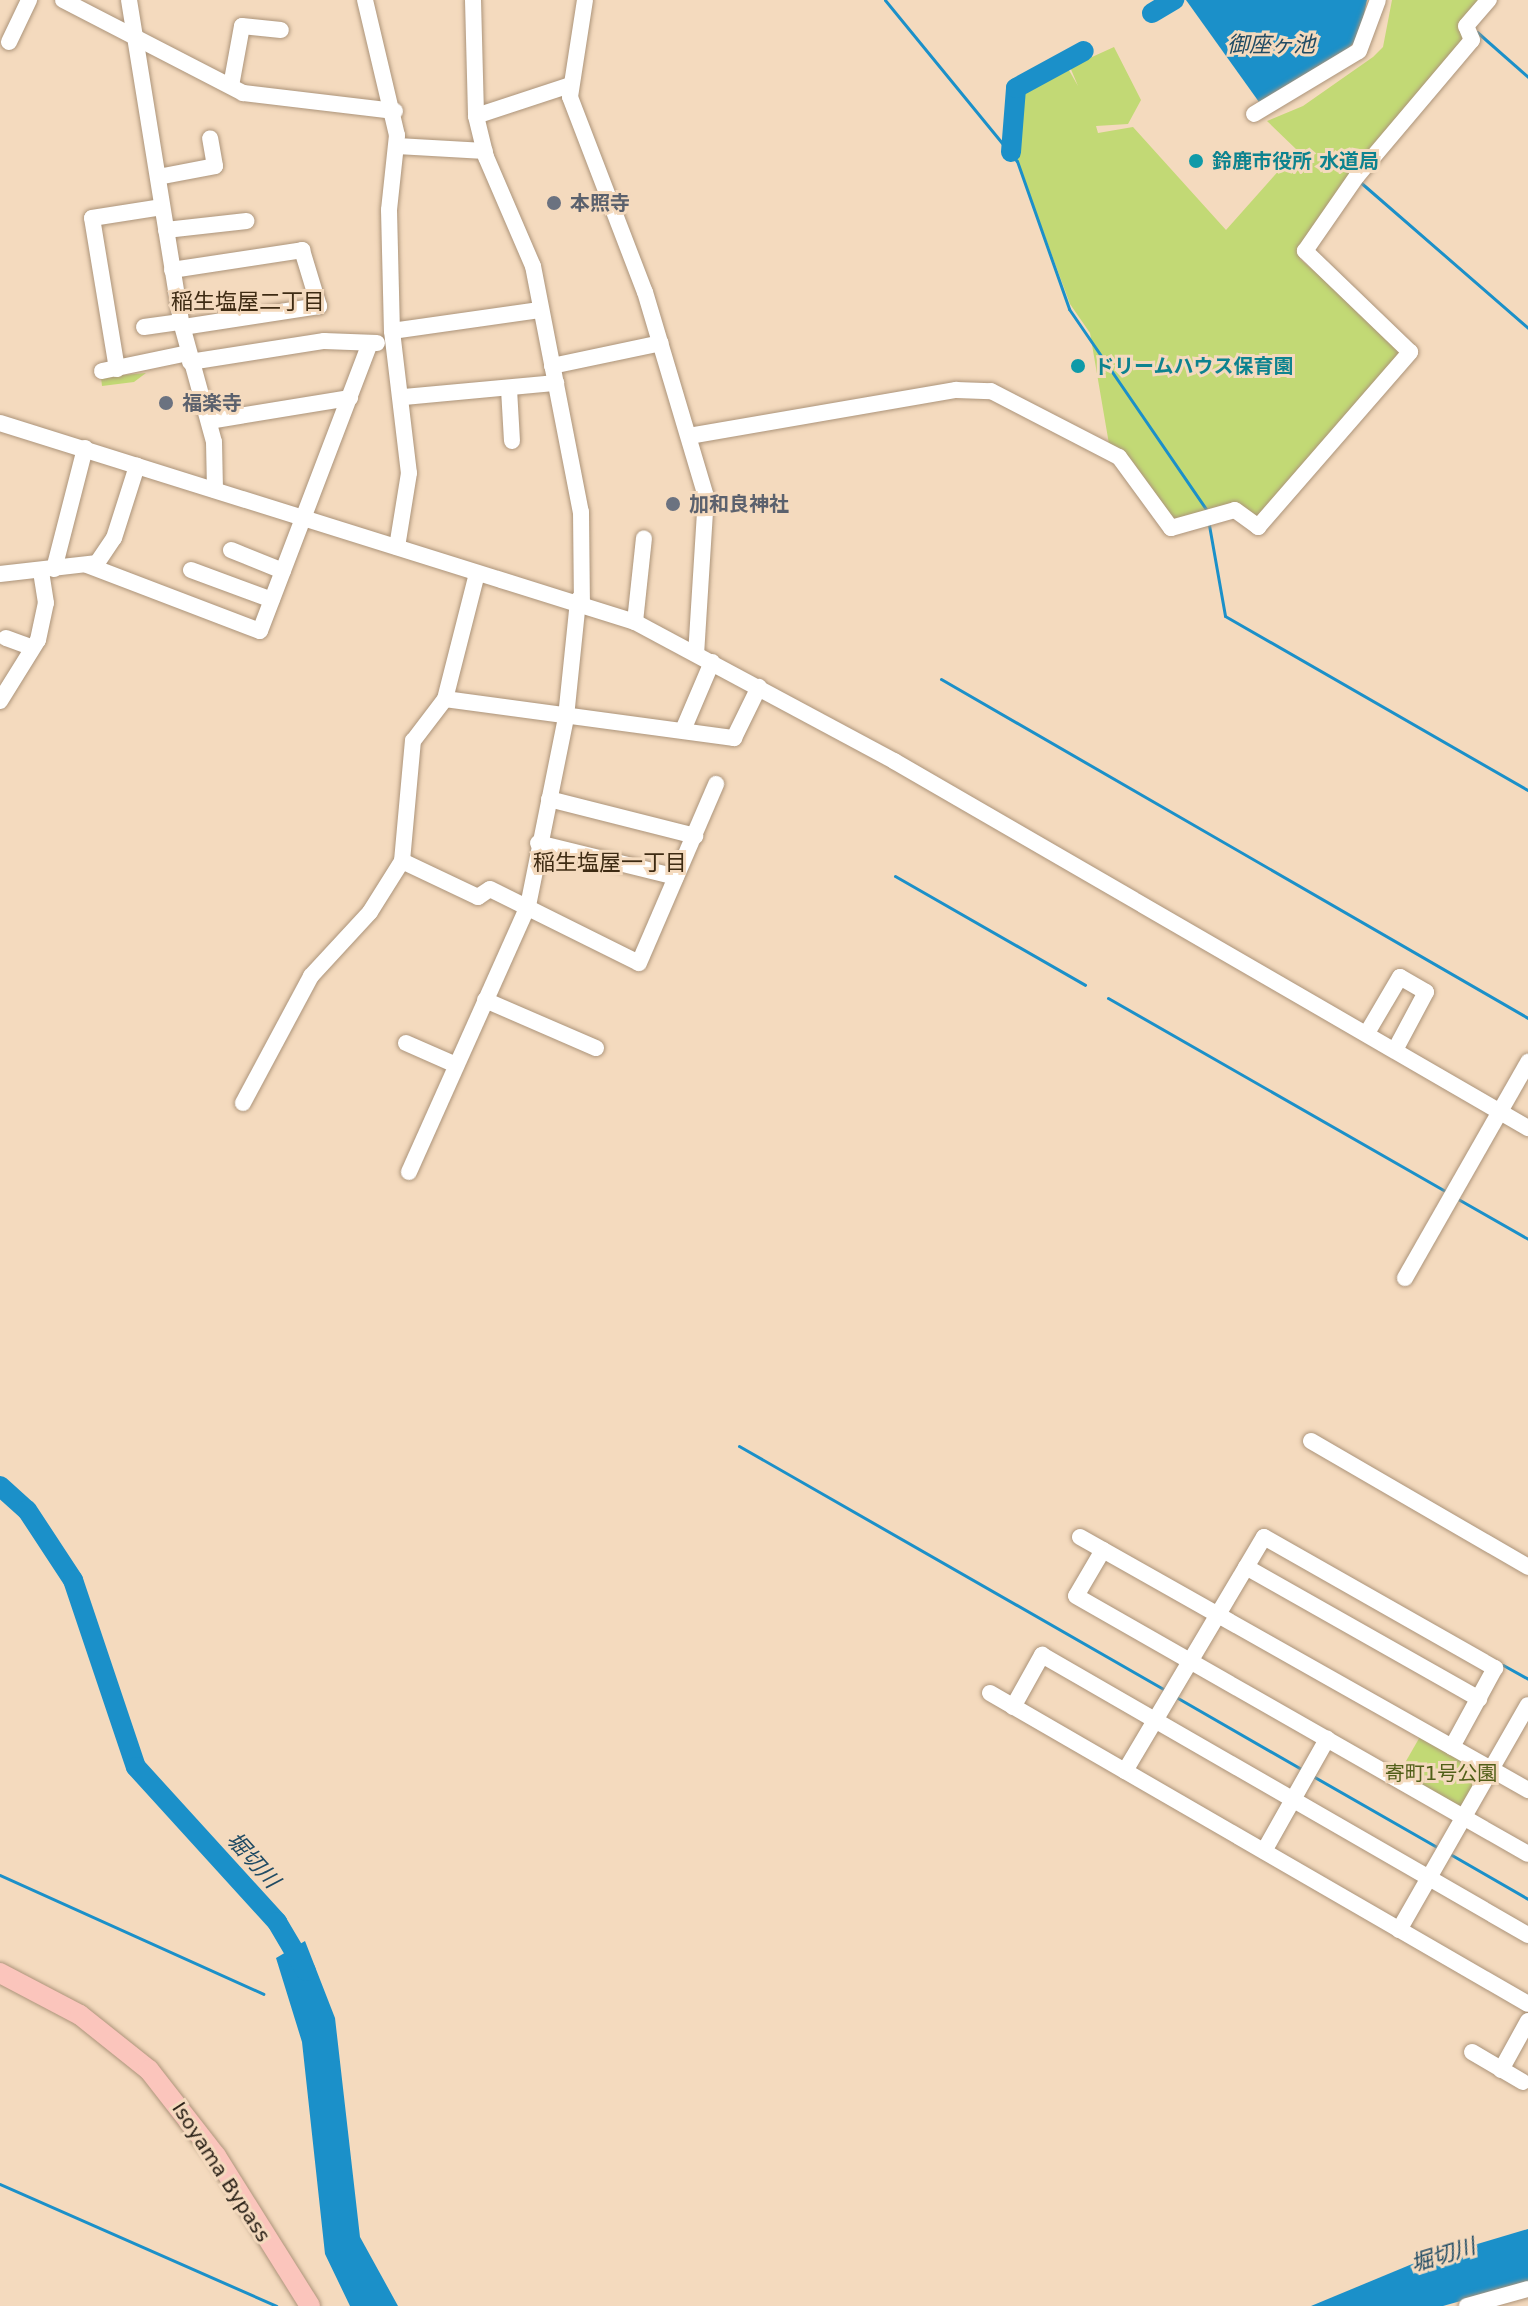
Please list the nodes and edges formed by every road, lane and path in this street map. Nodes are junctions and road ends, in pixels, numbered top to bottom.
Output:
1 (29, 0) edge
2 (63, 0) edge
3 (129, 0) edge
4 (365, 0) edge
5 (473, 0) edge
6 (585, 0) edge
7 (1378, 0) edge
8 (1489, 0) edge
9 (281, 30) dead end
10 (135, 37) junction
11 (9, 42) dead end
12 (231, 86) junction
13 (567, 86) junction
14 (395, 111) junction
15 (1254, 114) dead end
16 (476, 116) junction
17 (210, 138) dead end
18 (397, 146) junction
19 (485, 151) junction
20 (158, 177) junction
21 (162, 207) junction
22 (246, 221) dead end
23 (166, 230) junction
24 (172, 270) junction
25 (540, 310) junction
26 (182, 324) junction
27 (144, 327) dead end
28 (392, 334) junction
29 (661, 343) junction
30 (369, 346) junction
31 (189, 357) junction
32 (554, 375) junction
33 (509, 389) junction
34 (404, 397) junction
35 (350, 398) junction
36 (209, 421) junction
37 (0, 423) edge
38 (689, 436) junction
39 (512, 441) dead end
40 (85, 448) junction
41 (137, 466) junction
42 (215, 490) junction
43 (304, 518) junction
44 (644, 538) dead end
45 (397, 547) junction
46 (231, 550) dead end
47 (87, 565) junction
48 (48, 570) junction
49 (191, 570) dead end
50 (283, 571) junction
51 (477, 573) junction
52 (0, 574) edge
53 (272, 600) junction
54 (580, 600) junction
55 (635, 622) junction
56 (6, 638) dead end
57 (31, 647) junction
58 (696, 653) junction
59 (712, 662) junction
60 (759, 687) junction
61 (445, 699) junction
62 (0, 701) edge
63 (566, 717) junction
64 (683, 730) junction
65 (716, 784) dead end
66 (549, 799) junction
67 (695, 836) junction
68 (538, 843) junction
69 (402, 861) junction
70 (676, 877) junction
71 (528, 906) junction
72 (485, 1000) junction
73 (1367, 1033) junction
74 (406, 1043) dead end
75 (596, 1048) dead end
76 (1395, 1050) junction
77 (1528, 1062) edge
78 (456, 1065) junction
79 (243, 1103) dead end
80 (1500, 1112) junction
81 (1528, 1128) edge
82 (409, 1172) dead end
83 (1405, 1278) dead end
84 (1311, 1441) dead end
85 (1080, 1537) dead end
86 (1103, 1550) junction
87 (1246, 1567) junction
88 (1528, 1567) edge
89 (1218, 1615) junction
90 (1191, 1661) junction
91 (990, 1693) dead end
92 (1479, 1699) junction
93 (1528, 1705) edge
94 (1013, 1707) junction
95 (1156, 1721) junction
96 (1327, 1739) junction
97 (1452, 1747) junction
98 (1491, 1769) junction
99 (1125, 1771) junction
100 (1528, 1790) edge
101 (1293, 1800) junction
102 (1463, 1817) junction
103 (1264, 1851) junction
104 (1528, 1854) edge
105 (1429, 1878) junction
106 (1399, 1930) junction
107 (1528, 1935) edge
108 (0, 1973) edge
109 (1528, 2004) edge
110 (1528, 2021) edge
111 (1472, 2052) dead end
112 (1501, 2070) junction
113 (1523, 2082) dead end
114 (1528, 2289) edge
115 (310, 2306) edge
116 (1467, 2306) edge

1 - 11 street
2 - 10 street
3 - 10 street
4 - 14 street
5 - 16 street
6 - 13 street
7 - 15 street
8 - 38 street
9 - 12 street
10 - 12 street
10 - 20 street
12 - 14 street
13 - 16 street
13 - 29 street
14 - 18 street
16 - 19 street
17 - 20 street
18 - 19 street
18 - 28 street
19 - 25 street
20 - 21 street
21 - 23 street
21 - 31 street
22 - 23 street
23 - 24 street
24 - 26 street
24 - 26 street
25 - 28 street
25 - 32 street
26 - 27 street
26 - 31 street
28 - 30 street
28 - 34 street
29 - 32 street
29 - 38 street
30 - 31 street
30 - 35 street
31 - 36 street
32 - 33 street
32 - 54 street
33 - 34 street
33 - 39 street
34 - 45 street
35 - 36 street
35 - 43 street
36 - 42 street
37 - 40 street
38 - 58 street
40 - 41 street
40 - 48 street
41 - 42 street
41 - 47 street
42 - 43 street
43 - 45 street
43 - 50 street
44 - 55 street
45 - 51 street
46 - 50 street
47 - 48 street
47 - 53 street
48 - 52 street
48 - 57 street
49 - 53 street
50 - 53 street
51 - 54 street
51 - 61 street
54 - 55 street
54 - 63 street
55 - 58 street
56 - 57 street
57 - 62 street
58 - 59 street
59 - 60 street
59 - 64 street
60 - 64 street
60 - 73 street
61 - 63 street
61 - 69 street
63 - 64 street
63 - 66 street
65 - 67 street
66 - 67 street
66 - 68 street
67 - 70 street
68 - 70 street
68 - 71 street
69 - 71 street
69 - 79 street
70 - 71 street
71 - 72 street
72 - 75 street
72 - 78 street
73 - 76 street
73 - 76 street
74 - 78 street
76 - 80 street
77 - 80 street
78 - 82 street
80 - 81 street
80 - 83 street
84 - 88 street
85 - 86 street
86 - 89 street
86 - 90 street
87 - 89 street
87 - 92 street
87 - 92 street
89 - 90 street
89 - 97 street
90 - 95 street
90 - 96 street
91 - 94 street
92 - 97 street
93 - 98 street
94 - 95 street
94 - 99 street
95 - 99 street
95 - 101 street
96 - 101 street
96 - 102 street
97 - 98 street
98 - 100 street
98 - 102 street
99 - 103 street
101 - 103 street
101 - 105 street
102 - 104 street
102 - 105 street
103 - 106 street
105 - 106 street
105 - 107 street
106 - 109 street
108 - 115 main road, Isoyama Bypass
110 - 112 street
111 - 112 street
112 - 113 street
114 - 116 street

